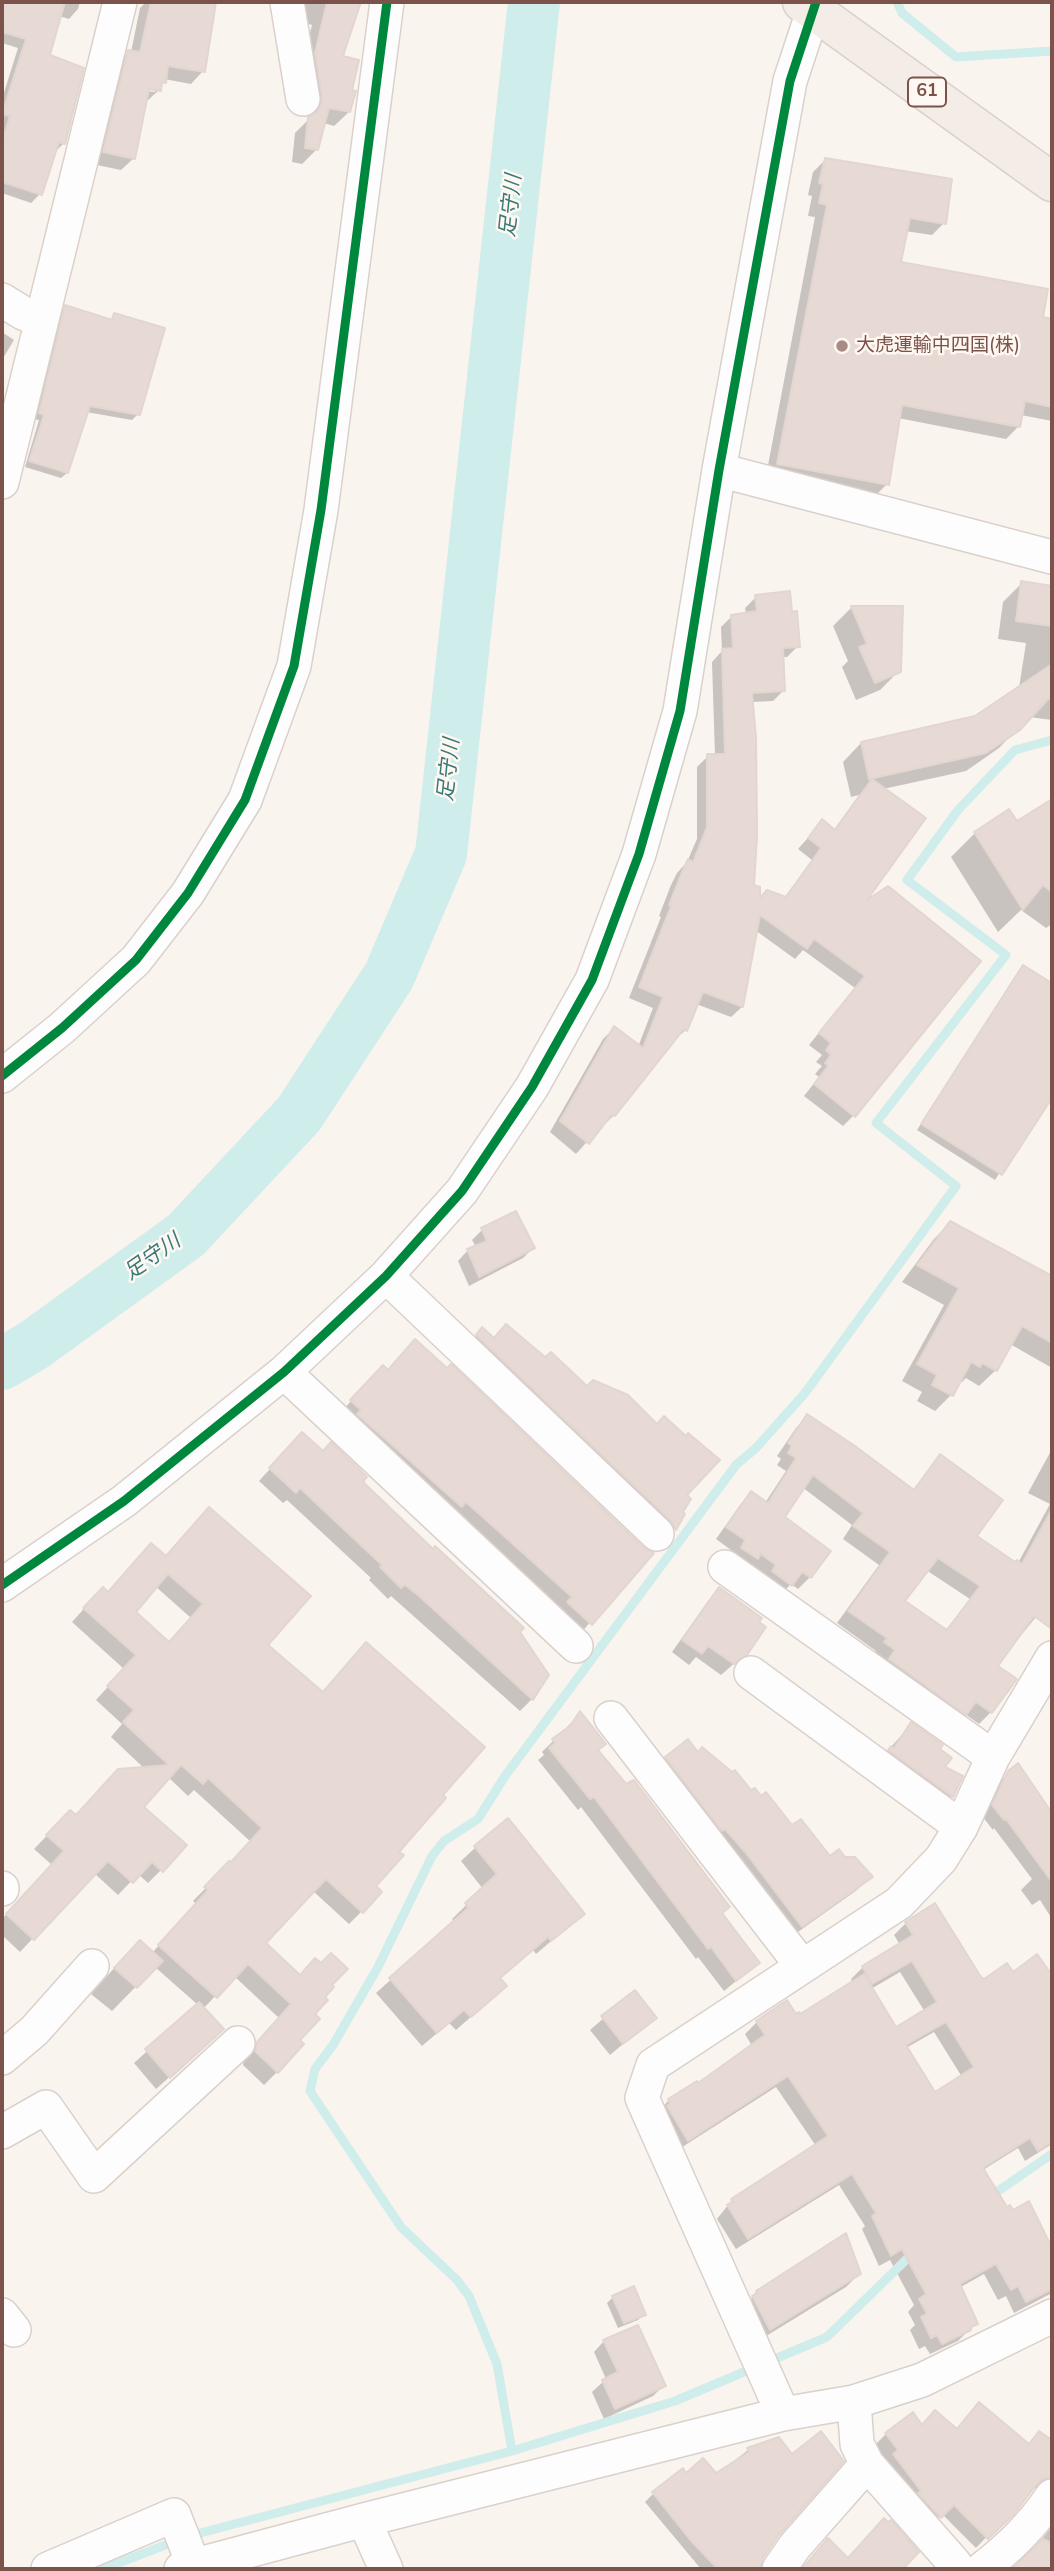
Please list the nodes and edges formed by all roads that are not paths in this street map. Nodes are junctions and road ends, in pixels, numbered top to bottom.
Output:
1 (120, 2) edge
2 (287, 2) edge
3 (387, 2) edge
4 (811, 4) edge
5 (303, 99) dead end
6 (1052, 183) edge
7 (25, 313) edge
8 (719, 470) junction
9 (2, 482) edge
10 (1052, 557) edge
11 (2, 1076) edge
12 (386, 1276) junction
13 (284, 1372) junction
14 (657, 1534) dead end
15 (725, 1567) dead end
16 (2, 1585) edge
17 (576, 1646) dead end
18 (1052, 1658) edge
19 (751, 1673) dead end
20 (611, 1718) dead end
21 (993, 1757) junction
22 (961, 1827) junction
23 (92, 1966) dead end
24 (802, 1966) junction
25 (238, 2043) dead end
26 (2, 2058) edge
27 (2, 2132) edge
28 (1052, 2316) edge
29 (853, 2402) junction
30 (783, 2414) junction
31 (867, 2465) junction
32 (1052, 2496) edge
33 (364, 2520) junction
34 (185, 2551) edge
35 (961, 2568) edge
36 (48, 2569) edge
37 (386, 2569) edge
38 (779, 2569) edge

1 - 7 street
2 - 5 street
3 - 11 street
4 - 6 main road, 61
4 - 8 street
7 - 9 street
8 - 10 street
8 - 12 street
12 - 13 street
12 - 14 street
13 - 16 street
13 - 17 street
15 - 21 street
18 - 21 street
19 - 22 street
20 - 24 street
21 - 22 street
22 - 24 street
23 - 26 street
24 - 30 street
25 - 27 street
28 - 29 street
29 - 30 street
29 - 31 street
30 - 33 street
31 - 35 street
31 - 38 street
32 - 35 street
33 - 34 street
33 - 37 street
34 - 36 street

